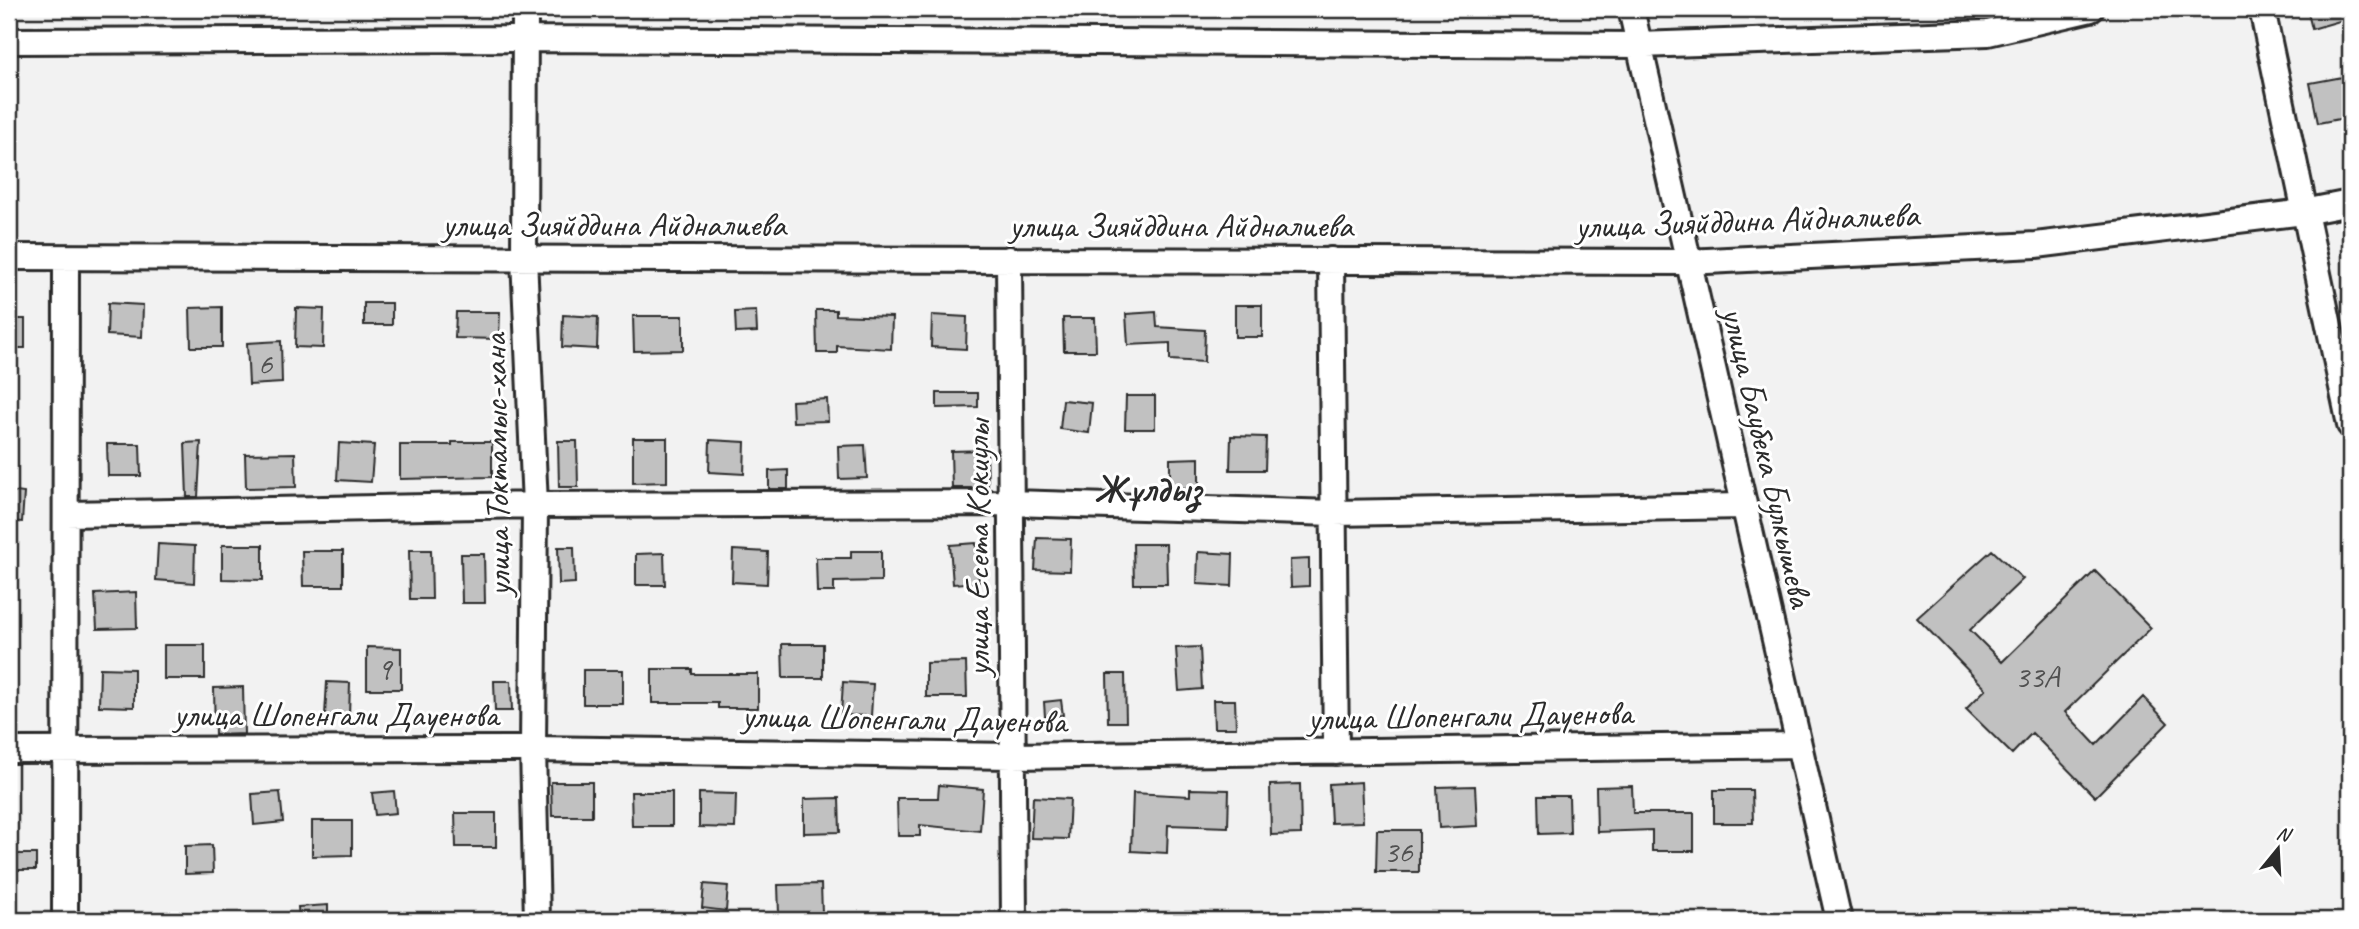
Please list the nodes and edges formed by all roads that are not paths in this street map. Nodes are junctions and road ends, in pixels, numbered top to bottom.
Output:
1 (525, 9) edge
2 (1631, 9) edge
3 (2091, 9) edge
4 (2262, 9) edge
5 (525, 39) junction
6 (9, 41) edge
7 (1639, 46) junction
8 (2350, 203) edge
9 (2304, 212) junction
10 (9, 257) edge
11 (66, 257) junction
12 (524, 258) junction
13 (1009, 259) junction
14 (1331, 260) junction
15 (1687, 262) junction
16 (2350, 425) edge
17 (1012, 503) junction
18 (535, 505) junction
19 (1743, 506) junction
20 (1334, 513) junction
21 (67, 514) junction
22 (1798, 745) junction
23 (533, 749) junction
24 (9, 750) edge
25 (66, 750) junction
26 (1336, 752) junction
27 (1013, 756) junction
28 (65, 920) edge
29 (537, 920) edge
30 (1014, 920) edge
31 (1839, 920) edge

1 - 5 street, улица Токтамыс-хана
2 - 7 street, улица Баубека Булкышева
3 - 7 street
4 - 9 street
5 - 6 street
5 - 7 street
5 - 12 street, улица Токтамыс-хана
7 - 15 street, улица Баубека Булкышева
8 - 9 street, улица Зияйддина Айдналиева
9 - 15 street, улица Зияйддина Айдналиева
9 - 16 street
10 - 11 street, улица Зияйддина Айдналиева
11 - 12 street, улица Зияйддина Айдналиева
11 - 21 street
12 - 13 street, улица Зияйддина Айдналиева
12 - 18 street, улица Токтамыс-хана
13 - 14 street, улица Зияйддина Айдналиева
13 - 17 street, улица Есета Кокиулы
14 - 15 street, улица Зияйддина Айдналиева
14 - 20 street
15 - 19 street, улица Баубека Булкышева
17 - 18 street
17 - 20 street
17 - 27 street, улица Есета Кокиулы
18 - 21 street
18 - 23 street, улица Токтамыс-хана
19 - 20 street
19 - 22 street, улица Баубека Булкышева
20 - 26 street
21 - 25 street
22 - 26 street, улица Шопенгали Дауенова
22 - 31 street, улица Баубека Булкышева
23 - 25 street, улица Шопенгали Дауенова
23 - 27 street, улица Шопенгали Дауенова
23 - 29 street, улица Токтамыс-хана
24 - 25 street, улица Шопенгали Дауенова
25 - 28 street
26 - 27 street, улица Шопенгали Дауенова
27 - 30 street, улица Есета Кокиулы

